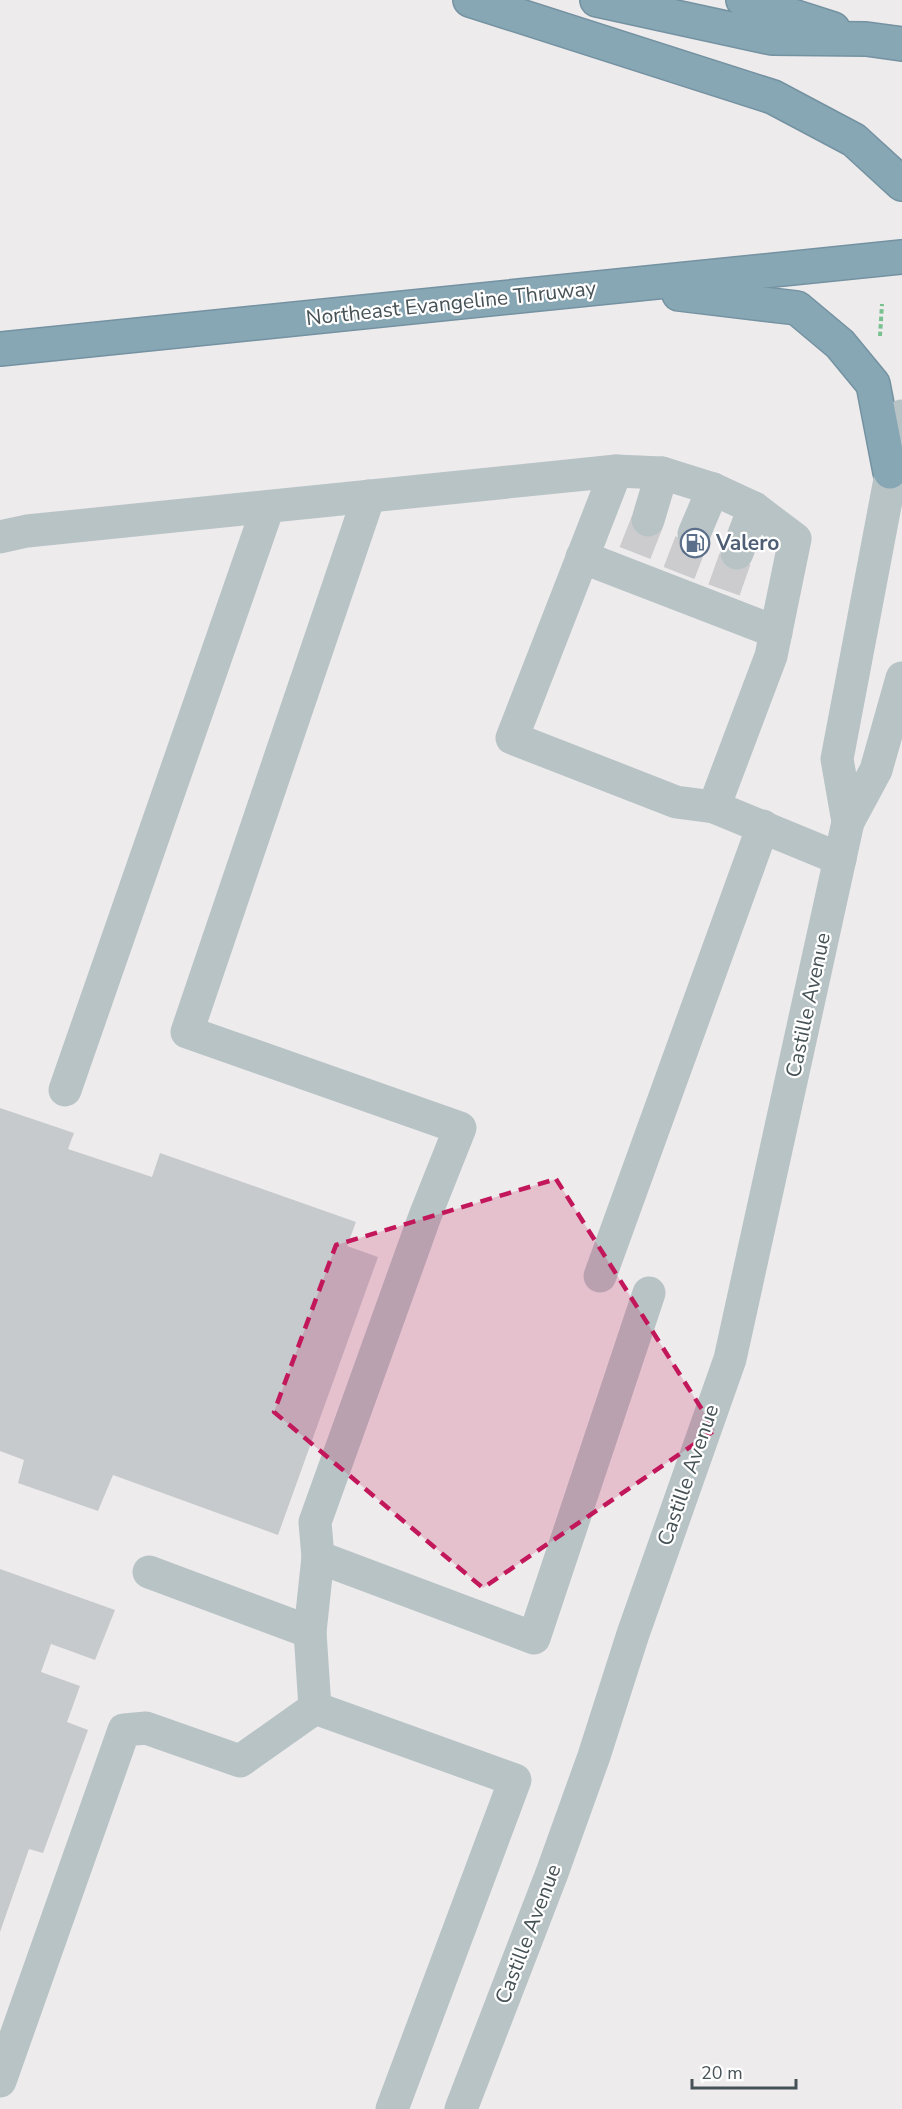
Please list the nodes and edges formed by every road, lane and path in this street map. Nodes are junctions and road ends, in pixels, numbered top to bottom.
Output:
1 (470, 0) edge
2 (597, 0) edge
3 (743, 0) edge
4 (866, 39) junction
5 (902, 44) edge
6 (902, 184) edge
7 (902, 257) edge
8 (618, 286) junction
9 (882, 304) dead end
10 (879, 343) dead end
11 (0, 349) edge
12 (902, 416) edge
13 (616, 471) junction
14 (890, 472) junction
15 (662, 473) junction
16 (713, 489) junction
17 (369, 496) junction
18 (268, 507) junction
19 (754, 508) junction
20 (648, 520) tunnel mouth
21 (694, 534) tunnel mouth
22 (0, 537) edge
23 (737, 553) tunnel mouth
24 (582, 557) junction
25 (776, 632) junction
26 (902, 678) edge
27 (714, 807) junction
28 (848, 822) junction
29 (762, 826) junction
30 (840, 859) junction
31 (65, 1090) dead end
32 (600, 1276) dead end
33 (649, 1293) dead end
34 (318, 1557) junction
35 (149, 1572) dead end
36 (310, 1632) junction
37 (315, 1708) junction
38 (0, 2081) edge
39 (392, 2109) edge
40 (461, 2109) edge

1 - 6 highway
2 - 4 highway
3 - 4 highway
4 - 5 highway
7 - 8 highway, Northeast Evangeline Thruway
8 - 11 highway, Northeast Evangeline Thruway
8 - 14 highway
9 - 10 path
12 - 14 street, Castille Avenue
13 - 15 street
13 - 17 street
13 - 24 street
14 - 28 street, Castille Avenue
15 - 16 street
15 - 20 street
16 - 19 street
16 - 21 street
17 - 18 street
17 - 34 street
18 - 22 street
18 - 31 street
19 - 23 street
19 - 25 street
24 - 25 street
24 - 27 street
25 - 27 street
26 - 28 street, Castille Avenue
27 - 29 street
28 - 30 street, Castille Avenue
29 - 30 street
29 - 32 street
30 - 40 street, Castille Avenue
33 - 34 street
34 - 36 street
35 - 36 street
36 - 37 street
37 - 38 street
37 - 39 street

